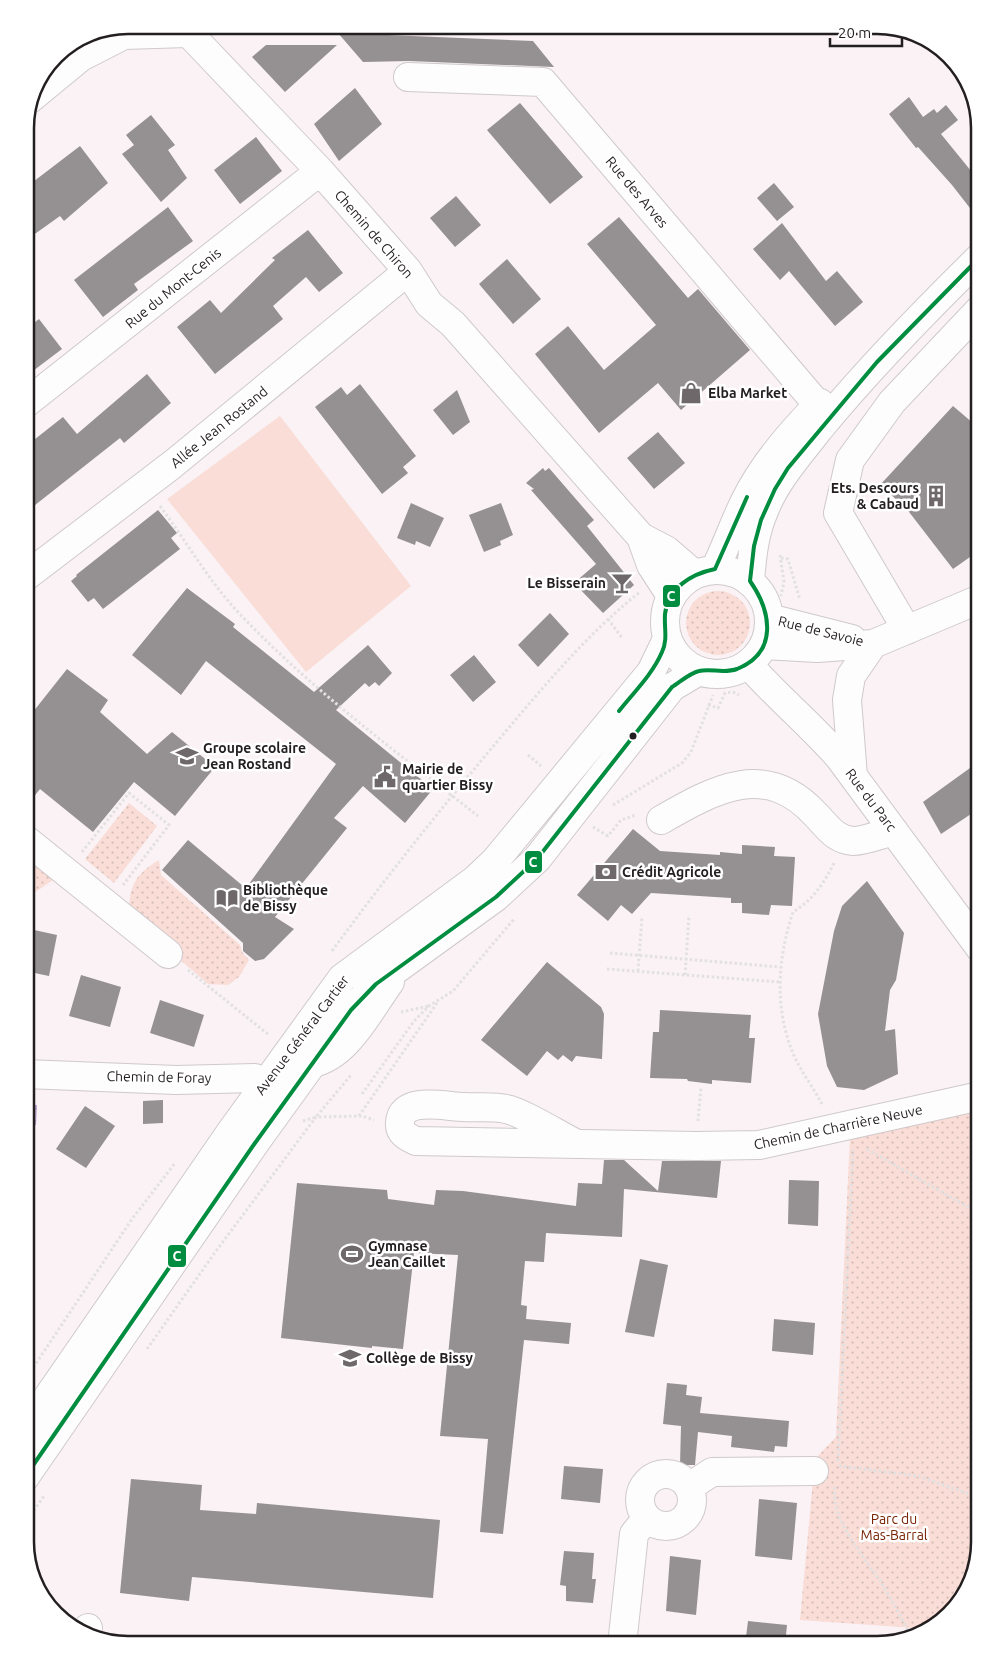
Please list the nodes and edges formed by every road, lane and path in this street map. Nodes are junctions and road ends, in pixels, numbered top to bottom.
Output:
1 (189, 34) edge
2 (108, 36) edge
3 (408, 77) dead end
4 (42, 89) edge
5 (320, 171) junction
6 (971, 266) edge
7 (408, 271) junction
8 (971, 319) edge
9 (905, 331) junction
10 (34, 397) edge
11 (825, 399) junction
12 (145, 486) junction
13 (768, 503) junction
14 (641, 537) junction
15 (781, 558) dead end
16 (651, 565) junction
17 (34, 570) edge
18 (705, 571) junction
19 (750, 581) junction
20 (671, 596) junction
21 (971, 603) edge
22 (608, 618) junction
23 (769, 618) junction
24 (798, 623) junction
25 (907, 630) junction
26 (623, 639) dead end
27 (667, 639) junction
28 (873, 644) junction
29 (747, 660) junction
30 (699, 671) junction
31 (853, 776) junction
32 (452, 795) junction
33 (610, 808) dead end
34 (478, 816) dead end
35 (596, 819) dead end
36 (661, 820) joint
37 (894, 830) junction
38 (849, 840) junction
39 (34, 847) edge
40 (66, 872) junction
41 (107, 905) junction
42 (689, 915) dead end
43 (642, 917) dead end
44 (971, 936) edge
45 (331, 953) dead end
46 (610, 953) dead end
47 (168, 954) joint
48 (639, 956) junction
49 (686, 960) junction
50 (400, 966) junction
51 (780, 967) junction
52 (607, 969) dead end
53 (638, 971) junction
54 (368, 973) junction
55 (685, 975) junction
56 (778, 982) junction
57 (439, 1000) dead end
58 (430, 1006) dead end
59 (300, 1059) junction
60 (34, 1074) edge
61 (700, 1087) dead end
62 (275, 1094) junction
63 (362, 1094) dead end
64 (971, 1098) edge
65 (359, 1116) junction
66 (375, 1121) dead end
67 (847, 1131) junction
68 (575, 1143) junction
69 (697, 1146) junction
70 (971, 1208) edge
71 (144, 1354) dead end
72 (34, 1417) edge
73 (34, 1463) edge
74 (831, 1473) junction
75 (689, 1487) junction
76 (50, 1488) dead end
77 (971, 1495) edge
78 (34, 1510) edge
79 (647, 1518) junction
80 (908, 1631) edge
81 (623, 1636) edge

1 - 5 street, Chemin de Chiron
2 - 4 street
3 - 11 street, Rue des Arves
5 - 7 street, Chemin de Chiron
5 - 10 street, Rue du Mont-Cenis
6 - 9 street
7 - 12 street, Allée Jean Rostand
7 - 14 street, Chemin de Chiron
8 - 25 street
9 - 11 street
9 - 13 street
11 - 13 street
11 - 18 street
12 - 17 street, Allée Jean Rostand
12 - 32 path
13 - 19 street
14 - 16 street, Chemin de Chiron
14 - 18 street, Chemin de Chiron
15 - 24 path
16 - 20 street, Chemin de Chiron
16 - 22 path
18 - 19 street
18 - 20 street
19 - 23 street
20 - 27 street
21 - 25 street, Rue de Savoie
22 - 26 path
22 - 32 path
23 - 24 street, Rue de Savoie
23 - 29 street
24 - 28 street, Rue de Savoie
25 - 28 street, Rue de Savoie
27 - 30 street
27 - 54 street, Avenue Général Cartier
28 - 29 street, Rue de Savoie
28 - 31 street, Rue de Savoie
29 - 30 street
29 - 31 street, Rue du Parc
29 - 33 path
30 - 50 street, Avenue Général Cartier
31 - 37 street, Rue du Parc
32 - 34 path
32 - 45 path
35 - 36 path
36 - 38 street
37 - 38 street
37 - 44 street, Rue du Parc
38 - 51 path
39 - 40 street
40 - 41 street
40 - 41 path
41 - 47 street
42 - 49 path
43 - 48 path
46 - 48 path
47 - 59 path
48 - 49 path
48 - 53 path
49 - 51 path
49 - 55 path
50 - 54 street, Avenue Général Cartier
50 - 59 street
51 - 56 path
52 - 53 path
53 - 55 path
54 - 59 street, Avenue Général Cartier
55 - 56 path
56 - 67 path
57 - 65 path
58 - 63 path
59 - 62 street, Avenue Général Cartier
60 - 62 street, Chemin de Foray
61 - 69 path
62 - 72 street, Avenue Général Cartier
62 - 73 street, Avenue Général Cartier
64 - 67 street, Chemin de Charrière Neuve
65 - 66 path
65 - 71 path
67 - 69 street, Chemin de Charrière Neuve
67 - 70 path
67 - 74 path
68 - 68 street, Chemin de Charrière Neuve
68 - 69 street, Chemin de Charrière Neuve
74 - 75 street
74 - 77 path
74 - 80 path
75 - 79 street
75 - 79 street
76 - 78 path
79 - 81 street

